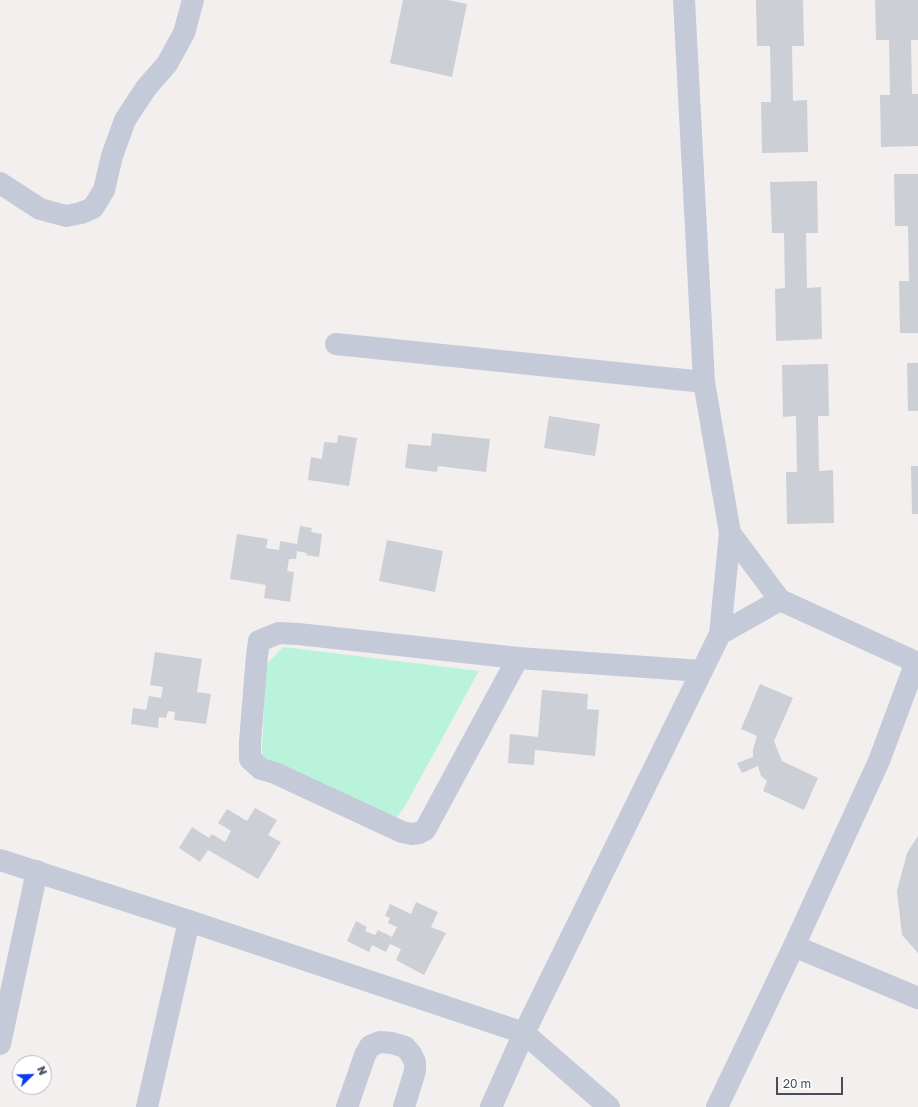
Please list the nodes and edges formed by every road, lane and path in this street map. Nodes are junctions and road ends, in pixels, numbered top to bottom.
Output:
1 (193, 0) edge
2 (684, 0) edge
3 (0, 183) edge
4 (336, 344) dead end
5 (704, 382) junction
6 (730, 533) junction
7 (780, 600) junction
8 (720, 634) junction
9 (518, 658) junction
10 (917, 663) edge
11 (702, 671) junction
12 (0, 860) edge
13 (37, 871) junction
14 (189, 921) junction
15 (794, 946) junction
16 (918, 998) edge
17 (524, 1033) junction
18 (0, 1044) edge
19 (147, 1107) edge
20 (347, 1107) edge
21 (404, 1107) edge
22 (491, 1107) edge
23 (609, 1107) edge
24 (717, 1107) edge

1 - 3 lane
2 - 5 lane
4 - 5 lane
5 - 6 lane
6 - 7 lane
6 - 8 lane
7 - 8 lane
7 - 10 lane
8 - 11 lane
9 - 9 lane
9 - 11 lane
10 - 15 lane
11 - 17 lane
12 - 13 lane
13 - 14 lane
13 - 18 lane
14 - 17 lane
14 - 19 lane
15 - 16 lane
15 - 24 lane
17 - 22 lane
17 - 23 lane
20 - 21 lane

